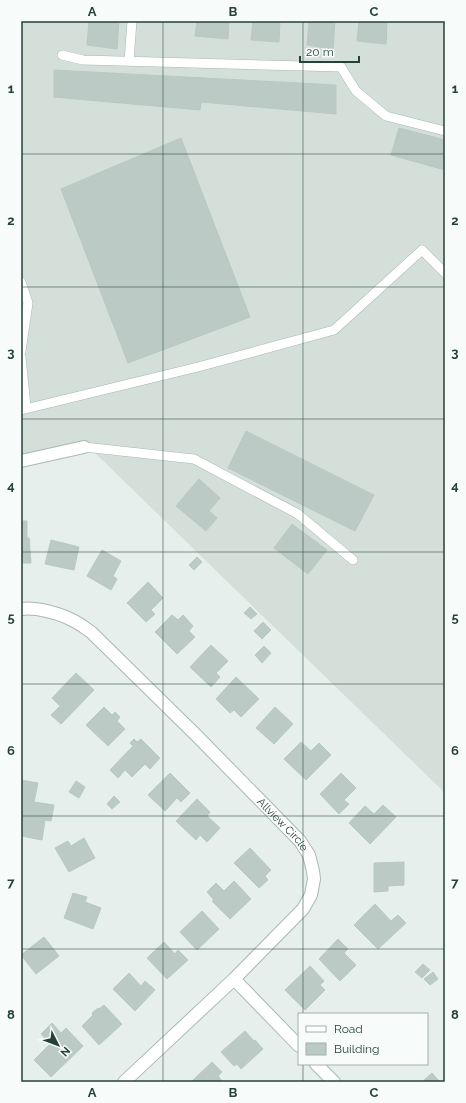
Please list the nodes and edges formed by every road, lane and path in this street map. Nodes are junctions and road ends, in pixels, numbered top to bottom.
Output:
1 (132, 21) edge
2 (62, 55) dead end
3 (129, 61) junction
4 (445, 131) edge
5 (445, 273) edge
6 (21, 282) edge
7 (23, 321) edge
8 (21, 351) edge
9 (21, 357) edge
10 (24, 408) edge
11 (84, 447) joint
12 (21, 461) edge
13 (353, 560) dead end
14 (21, 609) edge
15 (234, 979) junction
16 (298, 1045) edge
17 (317, 1065) edge
18 (124, 1082) edge
19 (334, 1082) edge

1 - 3 lane
2 - 3 lane
3 - 4 lane
5 - 10 lane
6 - 7 lane
7 - 8 lane
9 - 10 lane
11 - 12 street
11 - 13 lane
14 - 15 street, Allview Circle
15 - 16 street
15 - 18 street, Allview Circle
17 - 19 street

